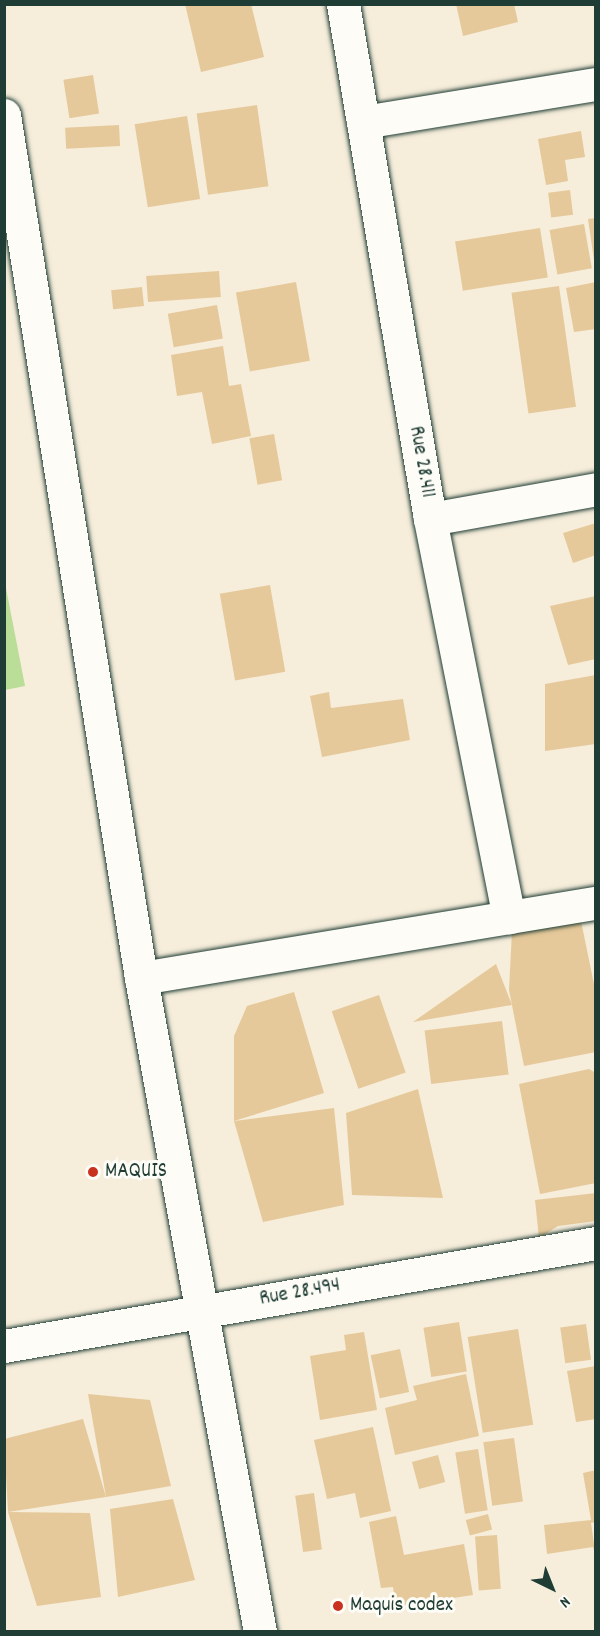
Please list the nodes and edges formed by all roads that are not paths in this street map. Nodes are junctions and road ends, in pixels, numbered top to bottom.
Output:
1 (344, 4) edge
2 (596, 84) edge
3 (4, 115) edge
4 (363, 122) junction
5 (11, 188) edge
6 (596, 489) edge
7 (430, 519) junction
8 (596, 903) edge
9 (509, 917) junction
10 (141, 978) junction
11 (596, 1243) edge
12 (197, 1311) junction
13 (4, 1346) edge
14 (260, 1632) edge

1 - 4 street, Rue 28.411
2 - 4 street
3 - 5 street
4 - 7 street, Rue 28.411
5 - 10 street
6 - 7 street
7 - 9 street, Rue 28.411
8 - 9 street
9 - 10 street
10 - 12 street
11 - 12 street, Rue 28.494
12 - 13 street, Rue 28.494
12 - 14 street

